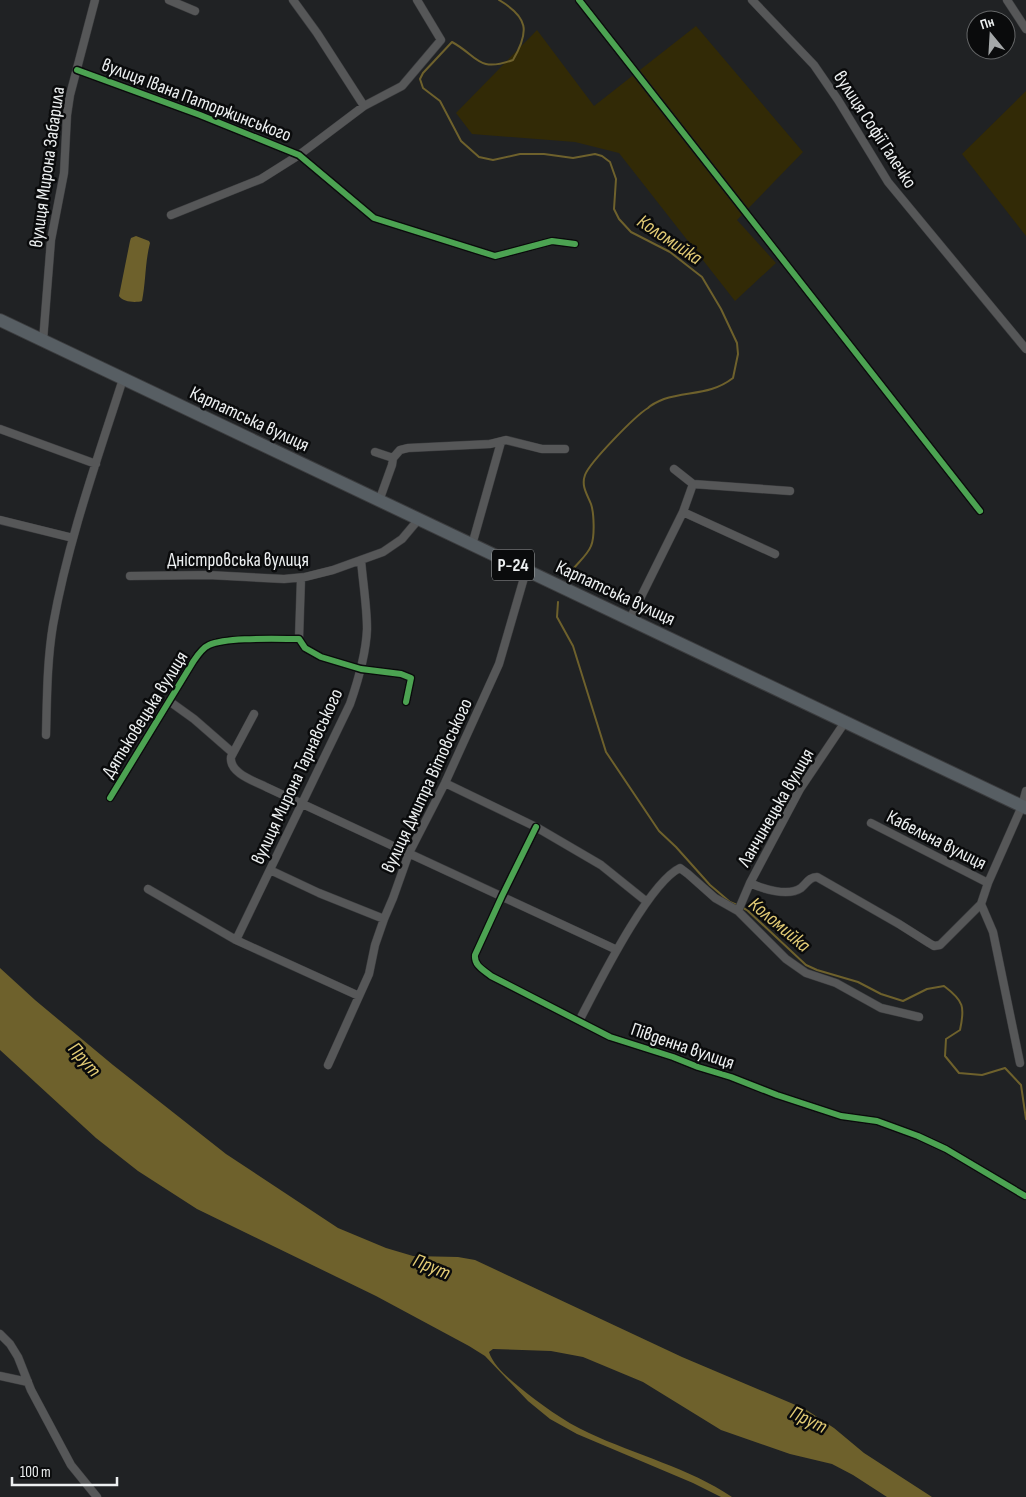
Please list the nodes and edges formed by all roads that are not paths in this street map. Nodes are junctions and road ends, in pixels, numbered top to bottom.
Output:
1 (95, 0) edge
2 (169, 0) edge
3 (293, 0) edge
4 (417, 0) edge
5 (579, 0) edge
6 (752, 0) edge
7 (1007, 0) edge
8 (195, 11) dead end
9 (1026, 29) edge
10 (77, 70) junction
11 (364, 106) junction
12 (299, 154) junction
13 (171, 215) dead end
14 (575, 244) dead end
15 (0, 320) edge
16 (43, 341) junction
17 (1026, 349) edge
18 (123, 379) junction
19 (0, 429) edge
20 (501, 442) junction
21 (565, 449) dead end
22 (375, 452) dead end
23 (392, 458) junction
24 (96, 464) junction
25 (674, 469) dead end
26 (693, 484) junction
27 (790, 491) dead end
28 (379, 501) junction
29 (980, 511) dead end
30 (683, 512) junction
31 (0, 520) edge
32 (418, 520) junction
33 (73, 538) junction
34 (472, 545) junction
35 (775, 554) dead end
36 (361, 560) junction
37 (526, 571) junction
38 (130, 576) dead end
39 (301, 578) junction
40 (630, 619) junction
41 (299, 639) junction
42 (361, 669) junction
43 (169, 701) junction
44 (406, 702) dead end
45 (254, 714) dead end
46 (845, 722) junction
47 (46, 735) dead end
48 (232, 753) junction
49 (444, 783) junction
50 (1026, 791) edge
51 (110, 798) dead end
52 (302, 803) junction
53 (1024, 807) edge
54 (871, 823) dead end
55 (536, 827) junction
56 (409, 853) junction
57 (270, 870) junction
58 (750, 883) junction
59 (988, 883) junction
60 (148, 889) dead end
61 (502, 896) junction
62 (648, 902) junction
63 (981, 904) junction
64 (739, 908) junction
65 (384, 919) junction
66 (236, 940) junction
67 (617, 950) junction
68 (360, 996) junction
69 (919, 1017) dead end
70 (579, 1021) junction
71 (1020, 1063) dead end
72 (328, 1065) dead end
73 (1025, 1196) dead end
74 (0, 1334) edge
75 (0, 1376) edge
76 (28, 1382) junction
77 (98, 1497) edge

1 - 10 street, вулиця Мирона Забарила
2 - 8 street
3 - 11 street
4 - 11 street
5 - 29 street
6 - 17 street, вулиця Софії Галечко
7 - 9 street
10 - 12 street, вулиця Івана Паторжинського
10 - 16 street, вулиця Мирона Забарила
11 - 12 street
12 - 13 street
12 - 14 street, вулиця Івана Паторжинського
15 - 16 main road, Карпатська вулиця / Р-24
16 - 18 main road, Карпатська вулиця / Р-24
18 - 24 street
18 - 28 main road, Карпатська вулиця / Р-24
19 - 24 street
20 - 21 street
20 - 23 street
20 - 34 street
22 - 23 street
23 - 28 street
24 - 33 street
25 - 26 street
26 - 27 street
26 - 30 street
28 - 32 main road, Карпатська вулиця / Р-24
30 - 35 street
30 - 40 street
31 - 33 street
32 - 34 main road, Карпатська вулиця / Р-24
32 - 36 street, Дністровська вулиця
33 - 47 street
34 - 37 main road, Карпатська вулиця / Р-24
36 - 39 street, Дністровська вулиця
36 - 42 street, вулиця Мирона Тарнавського
37 - 40 main road, Карпатська вулиця / Р-24
37 - 49 street, вулиця Дмитра Вітовського
38 - 39 street, Дністровська вулиця
39 - 41 street
40 - 46 main road, Карпатська вулиця / Р-24
41 - 42 street
41 - 43 street, Дятьковецька вулиця
42 - 44 street
42 - 52 street, вулиця Мирона Тарнавського
43 - 48 street
43 - 51 street, Дятьковецька вулиця
45 - 48 street
46 - 53 main road, Карпатська вулиця / Р-24
46 - 58 street, Ланчинецька вулиця
48 - 52 street
49 - 55 street
49 - 56 street, вулиця Дмитра Вітовського
50 - 53 street
52 - 56 street
52 - 57 street, вулиця Мирона Тарнавського
53 - 59 street
54 - 59 street, Кабельна вулиця
55 - 61 street, Південна вулиця
55 - 62 street
56 - 61 street
56 - 65 street, вулиця Дмитра Вітовського
57 - 65 street
57 - 66 street, вулиця Мирона Тарнавського
58 - 63 street
58 - 64 street, Ланчинецька вулиця
59 - 63 street
60 - 66 street
61 - 67 street
61 - 70 street, Південна вулиця
62 - 64 street
62 - 67 street
63 - 71 street
64 - 69 street
65 - 68 street, вулиця Дмитра Вітовського
66 - 68 street
67 - 70 street
68 - 72 street, вулиця Дмитра Вітовського
70 - 73 street, Південна вулиця
74 - 76 street
75 - 76 street
76 - 77 street

